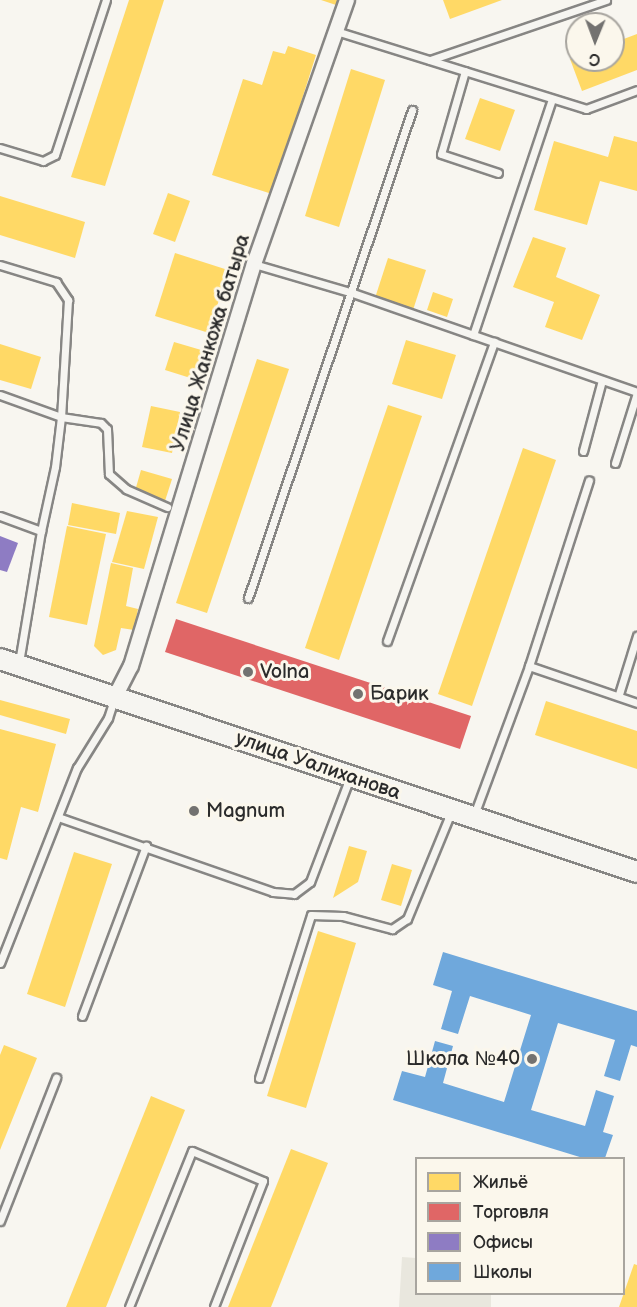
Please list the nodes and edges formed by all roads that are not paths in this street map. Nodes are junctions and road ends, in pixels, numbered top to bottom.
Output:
1 (105, 0) edge
2 (347, 0) edge
3 (606, 0) edge
4 (336, 31) junction
5 (430, 60) junction
6 (465, 71) junction
7 (637, 90) edge
8 (552, 99) junction
9 (412, 110) dead end
10 (0, 148) edge
11 (498, 173) dead end
12 (254, 264) junction
13 (0, 265) edge
14 (350, 292) junction
15 (473, 335) junction
16 (494, 342) junction
17 (602, 380) junction
18 (637, 392) edge
19 (0, 395) edge
20 (61, 417) junction
21 (583, 451) dead end
22 (615, 463) dead end
23 (589, 480) dead end
24 (167, 507) dead end
25 (0, 516) edge
26 (41, 531) junction
27 (248, 598) dead end
28 (637, 636) edge
29 (387, 640) dead end
30 (9, 663) edge
31 (529, 666) junction
32 (619, 694) junction
33 (115, 697) junction
34 (637, 703) edge
35 (350, 776) junction
36 (451, 812) junction
37 (58, 817) junction
38 (473, 817) junction
39 (146, 846) junction
40 (637, 872) edge
41 (0, 963) edge
42 (82, 1016) dead end
43 (56, 1078) dead end
44 (259, 1078) dead end
45 (0, 1221) edge
46 (129, 1307) edge
47 (214, 1307) edge

1 - 10 lane
2 - 4 street, Улица Жанкожа батыра
3 - 5 lane
4 - 5 lane
4 - 12 street, Улица Жанкожа батыра
5 - 6 lane
6 - 8 lane
6 - 11 lane
7 - 8 lane
8 - 15 lane
9 - 14 lane
12 - 14 lane
12 - 33 street, Улица Жанкожа батыра
13 - 20 lane
14 - 15 lane
14 - 27 lane
15 - 16 lane
16 - 17 lane
16 - 29 lane
17 - 18 lane
17 - 21 lane
18 - 22 lane
19 - 20 lane
20 - 24 lane
20 - 26 lane
23 - 31 lane
25 - 26 lane
26 - 30 lane
28 - 32 lane
30 - 33 main road, улица Уалиханова
31 - 32 lane
31 - 38 lane
32 - 34 lane
33 - 35 main road, улица Уалиханова
33 - 37 lane
35 - 36 main road, улица Уалиханова
35 - 39 lane
36 - 38 main road, улица Уалиханова
36 - 44 lane
37 - 39 lane
37 - 41 lane
38 - 40 main road, улица Уалиханова
39 - 42 lane
43 - 45 lane
46 - 47 lane

